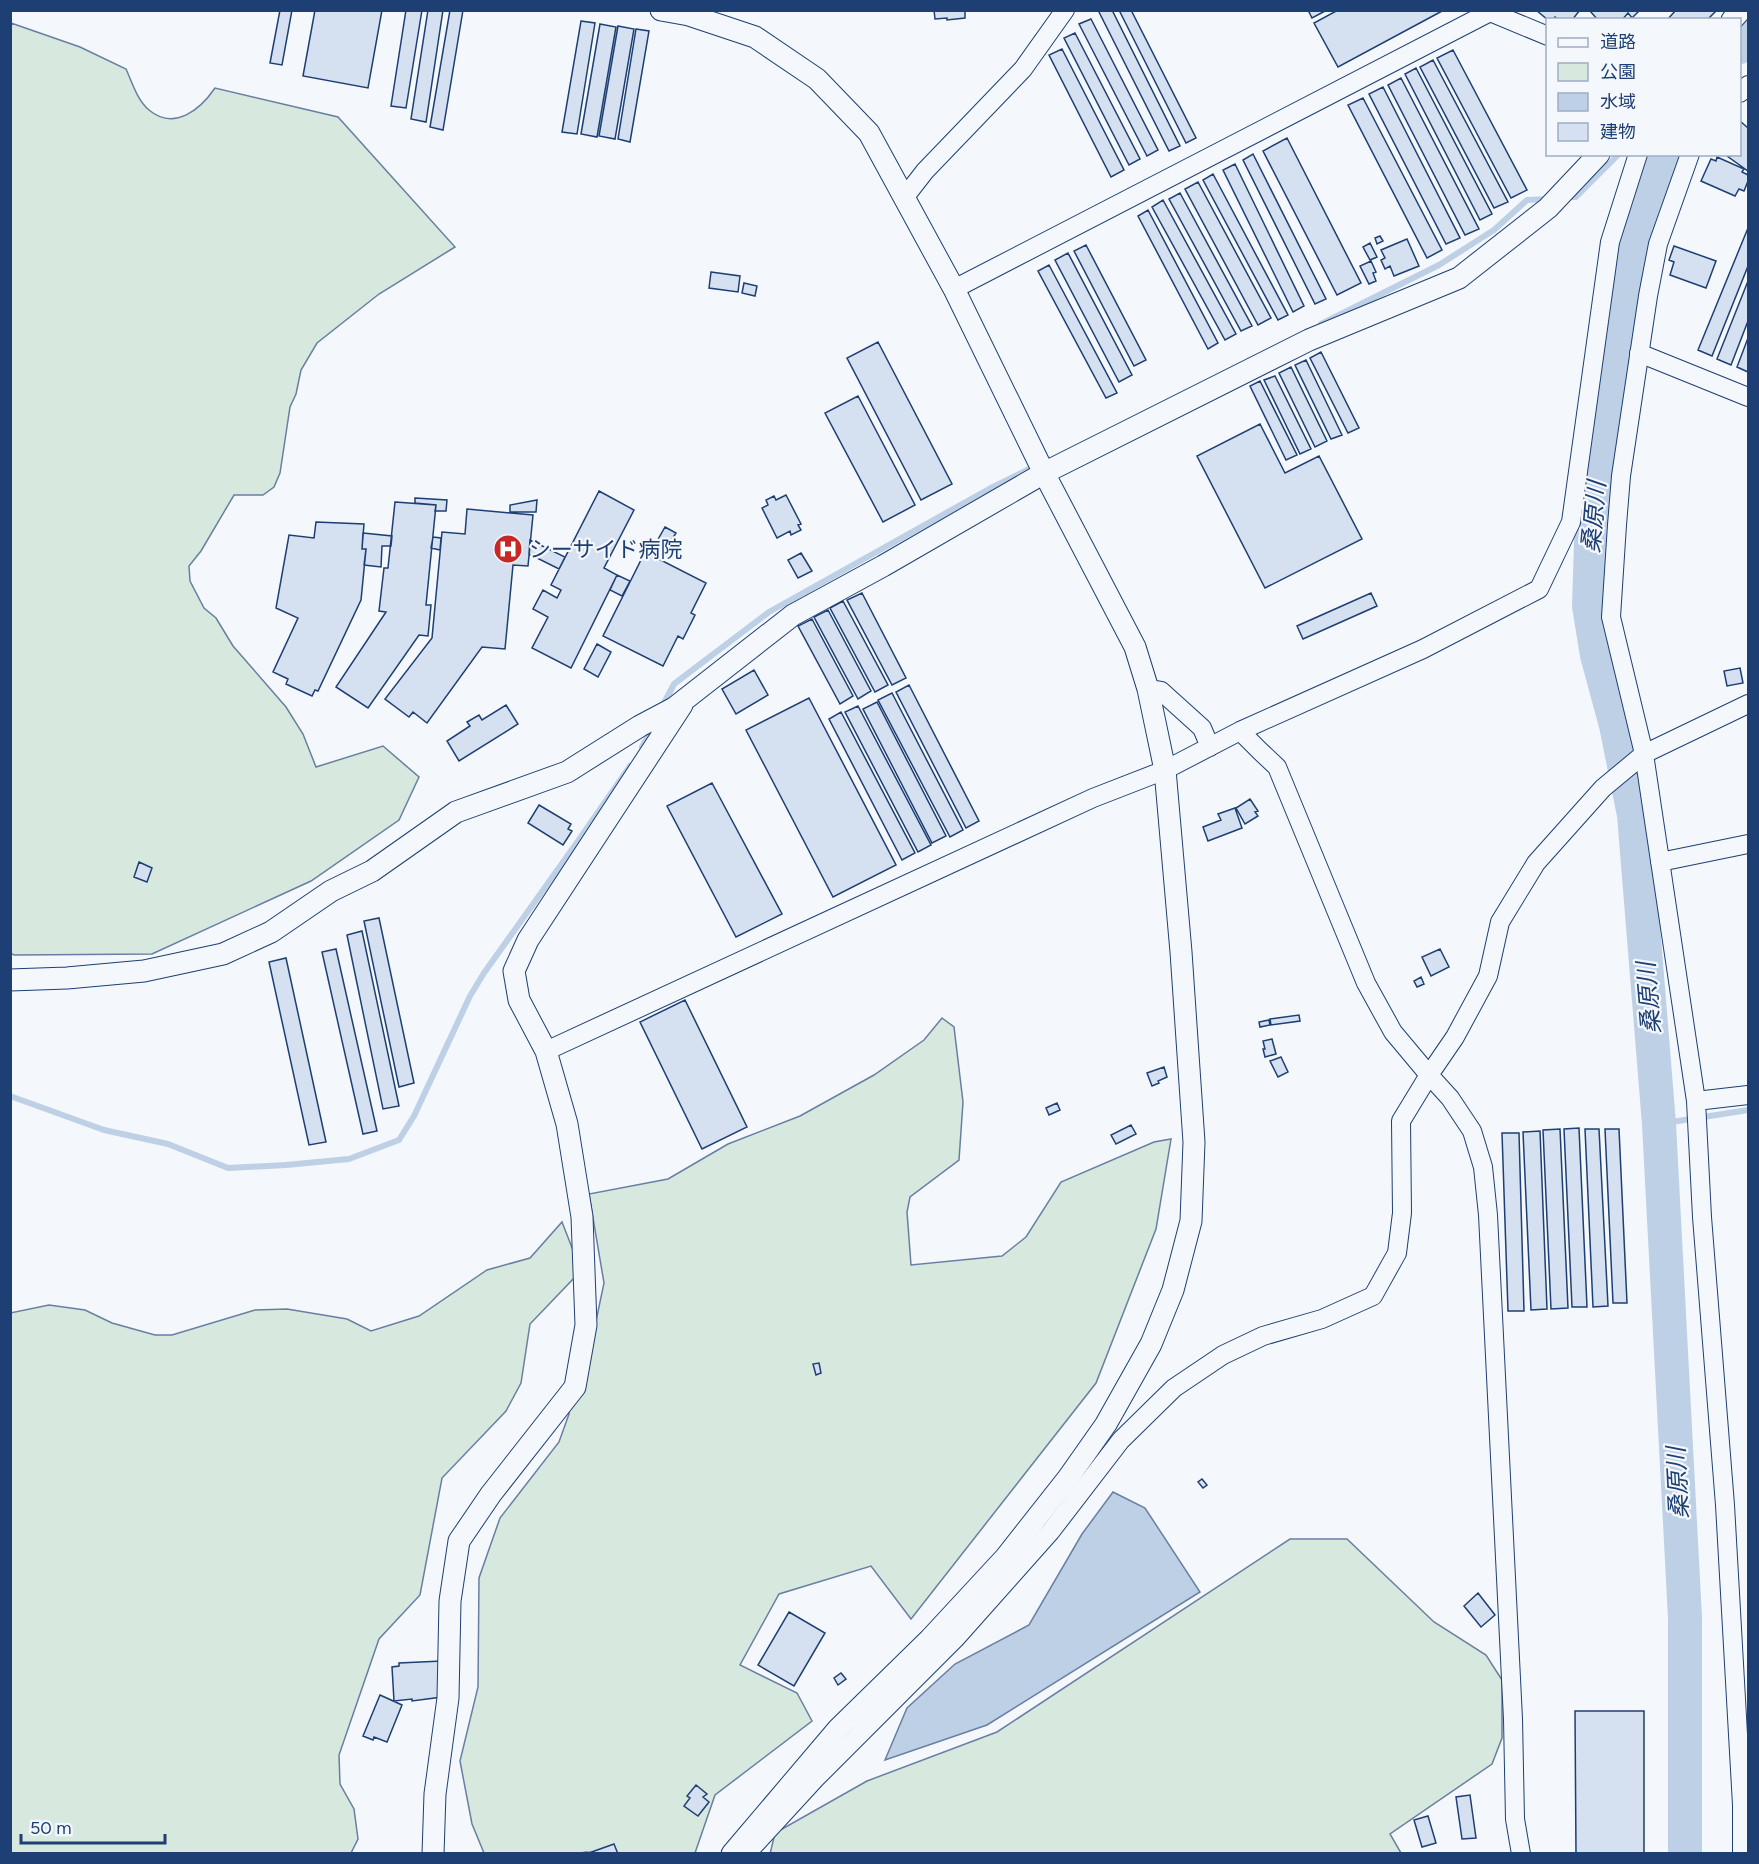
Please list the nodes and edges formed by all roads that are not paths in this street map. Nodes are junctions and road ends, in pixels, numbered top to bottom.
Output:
1 (661, 10) edge
2 (1065, 10) edge
3 (1490, 11) edge
4 (1546, 35) edge
5 (1597, 156) edge
6 (1637, 156) edge
7 (1689, 156) edge
8 (904, 198) junction
9 (954, 289) junction
10 (1638, 353) junction
11 (1749, 397) edge
12 (1044, 473) junction
13 (1148, 689) junction
14 (681, 703) junction
15 (1749, 704) edge
16 (1240, 731) junction
17 (1210, 747) junction
18 (1644, 754) junction
19 (1165, 770) junction
20 (1749, 844) edge
21 (1660, 862) junction
22 (10, 980) edge
23 (546, 1051) junction
24 (1429, 1075) junction
25 (1749, 1095) edge
26 (1696, 1101) junction
27 (433, 1854) edge
28 (732, 1854) edge
29 (746, 1854) edge
30 (1521, 1854) edge
31 (1742, 1854) edge

1 - 8 street
2 - 8 street
3 - 4 street
3 - 9 street
5 - 12 street
6 - 16 street
7 - 10 street
8 - 9 street
9 - 12 street
10 - 11 street
10 - 18 street
12 - 13 street
12 - 14 street
13 - 17 street
13 - 19 street
14 - 22 street
14 - 23 street
15 - 18 street
16 - 17 street
16 - 24 street
17 - 19 street
18 - 21 street
18 - 24 street
19 - 23 street
19 - 28 street
20 - 21 street
21 - 26 street
23 - 27 street
24 - 29 street
24 - 30 street
25 - 26 street
26 - 31 street

